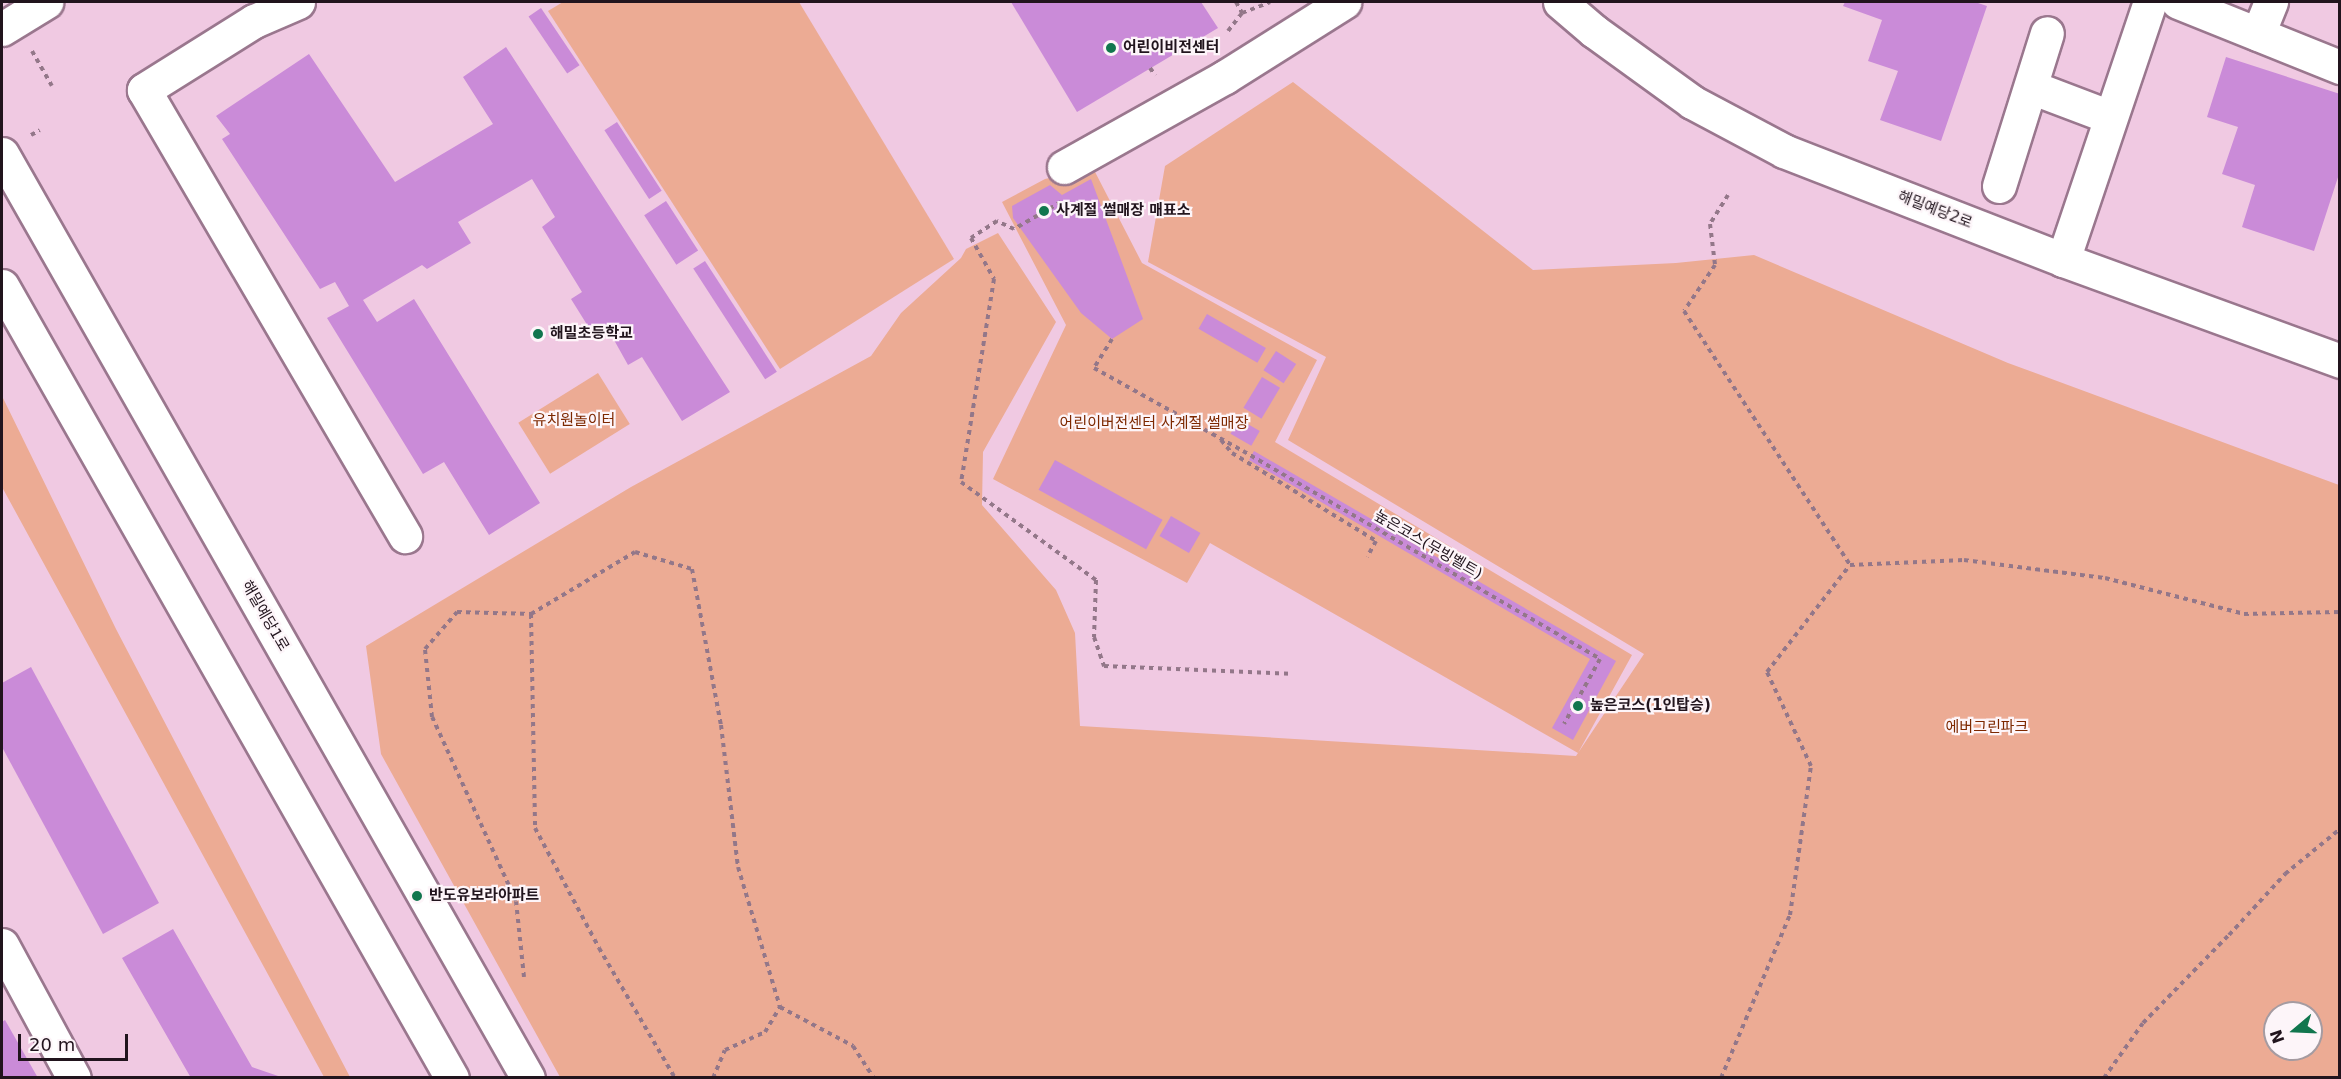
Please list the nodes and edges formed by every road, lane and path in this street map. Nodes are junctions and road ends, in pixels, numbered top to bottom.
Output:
1 (46, 2) edge
2 (298, 2) edge
3 (1236, 2) edge
4 (1270, 2) edge
5 (1344, 2) edge
6 (1560, 2) edge
7 (2150, 2) edge
8 (2178, 2) edge
9 (2271, 2) edge
10 (2, 29) edge
11 (2048, 33) dead end
12 (2258, 34) junction
13 (2340, 67) edge
14 (2031, 87) junction
15 (2110, 117) junction
16 (2, 154) edge
17 (1064, 167) dead end
18 (1999, 186) dead end
19 (1728, 195) dead end
20 (1062, 202) dead end
21 (2063, 260) junction
22 (2, 286) edge
23 (1112, 339) dead end
24 (2340, 361) edge
25 (1219, 437) junction
26 (405, 536) dead end
27 (1367, 557) dead end
28 (1850, 565) junction
29 (2340, 612) edge
30 (531, 614) junction
31 (1291, 674) dead end
32 (1564, 724) dead end
33 (2340, 830) edge
34 (2, 945) edge
35 (524, 977) dead end
36 (780, 1007) junction
37 (74, 1077) edge
38 (453, 1077) edge
39 (528, 1077) edge
40 (675, 1077) edge
41 (713, 1077) edge
42 (874, 1077) edge
43 (1721, 1077) edge
44 (2104, 1077) edge

1 - 10 street
2 - 26 street
3 - 4 path
5 - 17 street
6 - 21 street, 해밀예당2로
7 - 15 street
8 - 12 street
9 - 12 street
11 - 14 street
12 - 13 street
14 - 15 street
14 - 18 street
15 - 21 street
16 - 39 street, 해밀예당1로
19 - 28 path
20 - 31 path
21 - 24 street, 해밀예당2로
22 - 38 street
23 - 25 path
25 - 27 path
25 - 32 path, 높은코스(무빙벨트)
28 - 29 path
28 - 43 path
30 - 35 path
30 - 36 path
30 - 40 path
33 - 44 path
34 - 37 street
36 - 41 path
36 - 42 path

